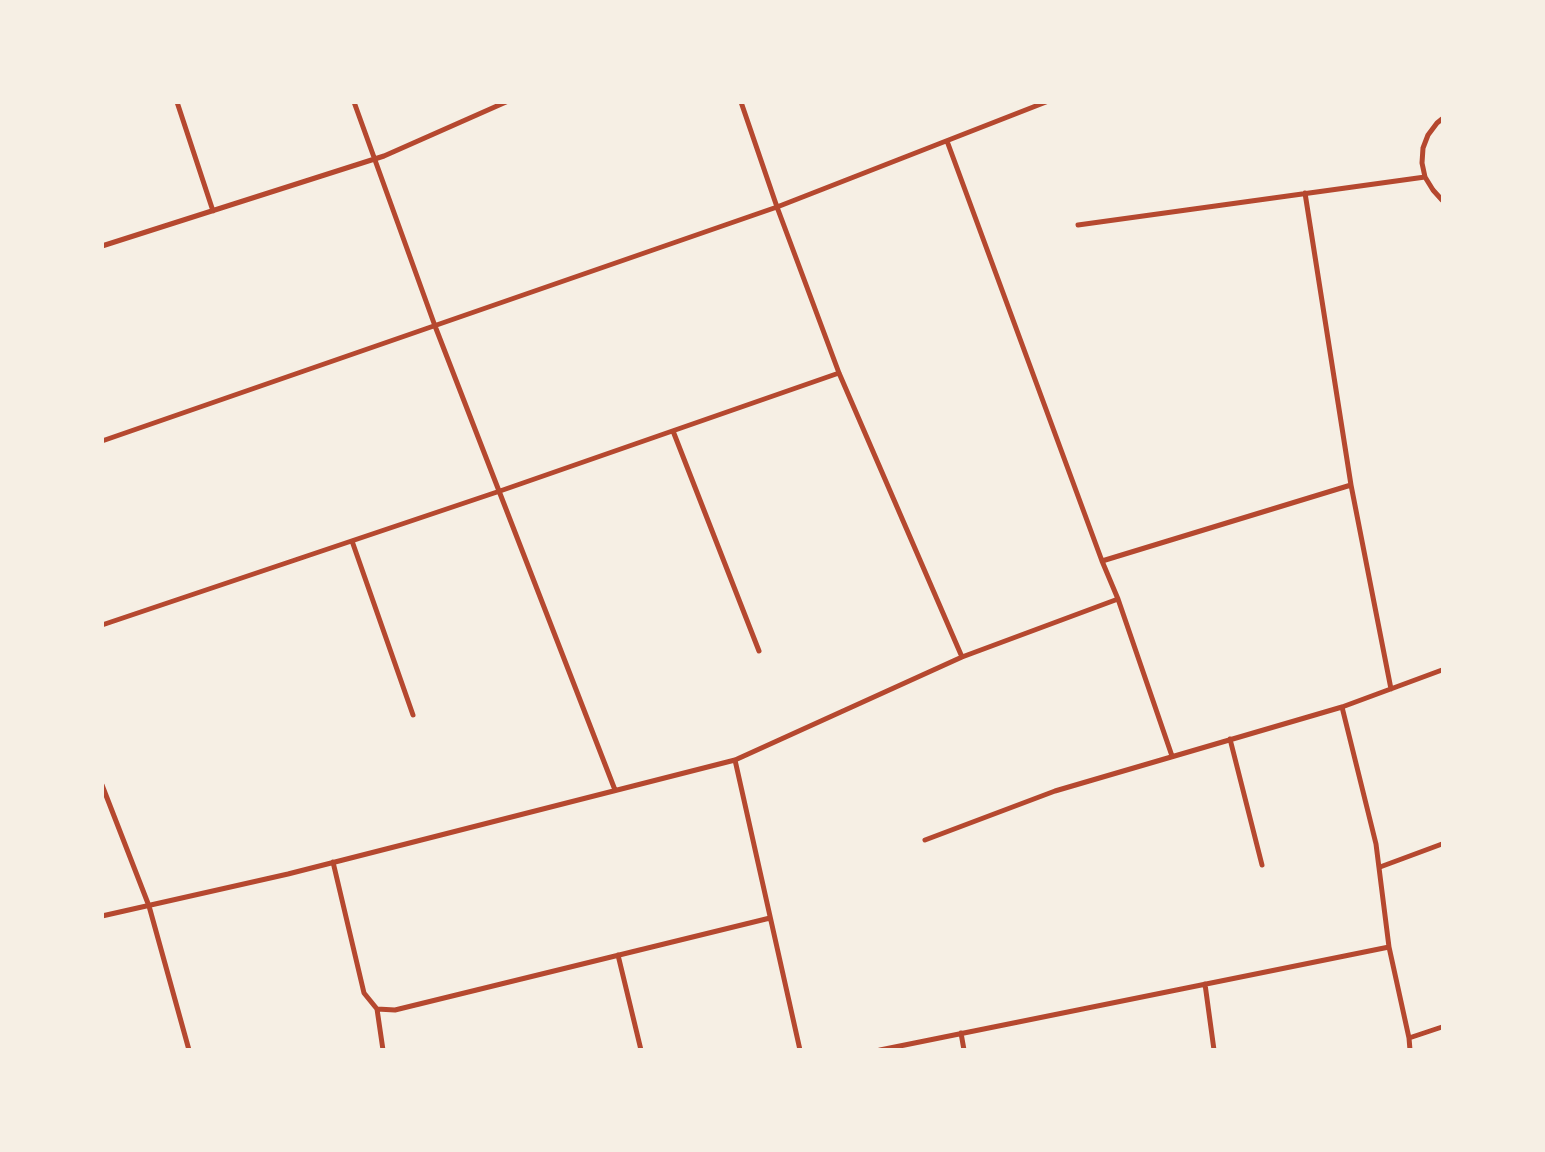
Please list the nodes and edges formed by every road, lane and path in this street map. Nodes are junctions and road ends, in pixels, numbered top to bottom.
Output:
1 (177, 102) edge
2 (354, 102) edge
3 (506, 102) edge
4 (741, 102) edge
5 (1046, 102) edge
6 (1442, 119) edge
7 (947, 141) junction
8 (374, 159) junction
9 (1425, 177) junction
10 (1305, 193) junction
11 (1442, 200) edge
12 (777, 207) junction
13 (212, 211) junction
14 (1078, 225) dead end
15 (102, 246) edge
16 (435, 326) junction
17 (839, 373) junction
18 (673, 431) junction
19 (102, 441) edge
20 (1351, 485) junction
21 (500, 491) junction
22 (352, 541) junction
23 (1102, 561) junction
24 (1118, 599) junction
25 (102, 625) edge
26 (759, 651) dead end
27 (962, 657) junction
28 (1442, 670) edge
29 (1391, 688) junction
30 (1342, 707) junction
31 (413, 714) dead end
32 (1230, 739) junction
33 (1172, 756) junction
34 (735, 760) junction
35 (102, 785) edge
36 (615, 790) junction
37 (925, 840) dead end
38 (1442, 844) edge
39 (333, 862) junction
40 (1262, 865) dead end
41 (1380, 867) junction
42 (149, 906) junction
43 (102, 916) edge
44 (770, 918) junction
45 (1390, 948) junction
46 (618, 955) junction
47 (1205, 984) junction
48 (377, 1009) junction
49 (1442, 1027) edge
50 (961, 1033) junction
51 (1409, 1038) junction
52 (189, 1050) edge
53 (383, 1050) edge
54 (641, 1050) edge
55 (800, 1050) edge
56 (880, 1050) edge
57 (964, 1050) edge
58 (1214, 1050) edge
59 (1410, 1050) edge

1 - 13 street
2 - 8 street
3 - 8 street
4 - 12 street
5 - 7 street
6 - 9 street
7 - 12 street
7 - 23 street
8 - 13 street
8 - 16 street
9 - 10 street
9 - 11 street
10 - 14 street
10 - 20 street
12 - 16 street
12 - 17 street
13 - 15 street
16 - 19 street
16 - 21 street
17 - 18 street
17 - 27 street
18 - 21 street
18 - 26 street
20 - 23 street
20 - 29 street
21 - 22 street
21 - 36 street
22 - 25 street
22 - 31 street
23 - 24 street
24 - 27 street
24 - 33 street
27 - 34 street
28 - 29 street
29 - 30 street
30 - 32 street
30 - 41 street
32 - 33 street
32 - 40 street
33 - 37 street
34 - 36 street
34 - 44 street
35 - 42 street
36 - 39 street
38 - 41 street
39 - 42 street
39 - 48 street
41 - 45 street
42 - 43 street
42 - 52 street
44 - 46 street
44 - 55 street
45 - 47 street
45 - 51 street
46 - 48 street
46 - 54 street
47 - 50 street
47 - 58 street
48 - 53 street
49 - 51 street
50 - 56 street
50 - 57 street
51 - 59 street

